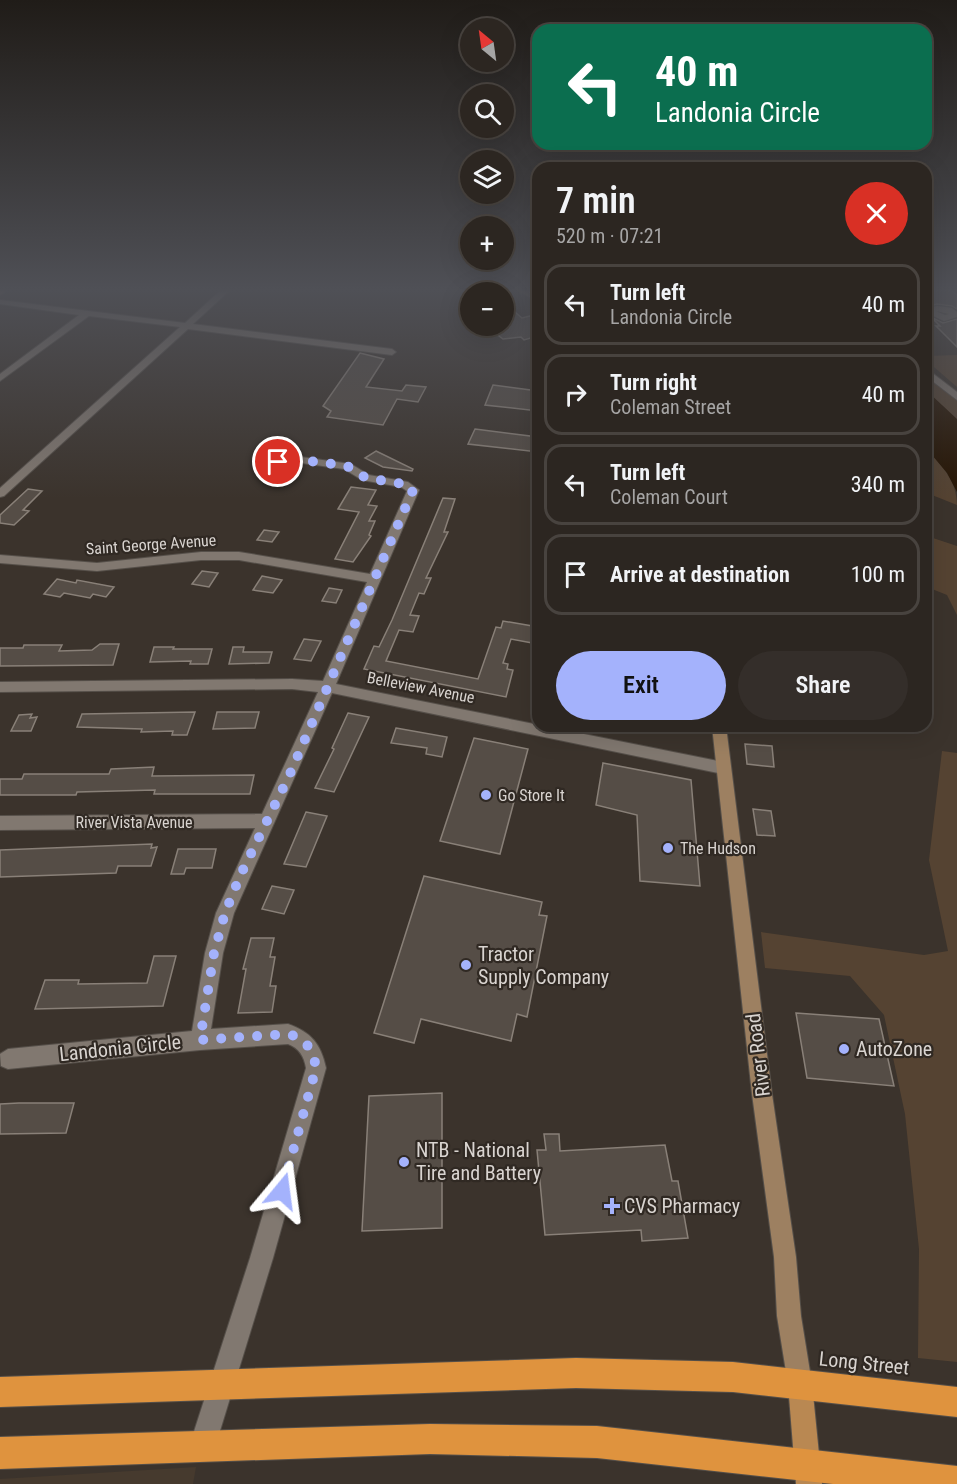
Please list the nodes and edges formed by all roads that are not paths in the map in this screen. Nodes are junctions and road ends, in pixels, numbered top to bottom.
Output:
1 (24, 360) edge
2 (147, 360) edge
3 (932, 376) edge
4 (0, 378) edge
5 (957, 397) edge
6 (274, 467) dead end
7 (0, 494) edge
8 (0, 559) edge
9 (375, 579) junction
10 (0, 687) edge
11 (326, 687) junction
12 (532, 729) edge
13 (547, 732) edge
14 (720, 732) edge
15 (723, 768) junction
16 (267, 820) junction
17 (0, 823) edge
18 (200, 1040) junction
19 (8, 1059) dead end
20 (223, 1383) junction
21 (800, 1384) junction
22 (0, 1392) edge
23 (957, 1402) edge
24 (202, 1447) junction
25 (0, 1454) edge
26 (808, 1475) edge
27 (946, 1481) edge

1 - 4 street
2 - 7 street
3 - 5 street
6 - 9 street
8 - 9 street, Saint George Avenue
9 - 11 street
10 - 11 street, Belleview Avenue
11 - 12 street, Belleview Avenue
11 - 16 street
13 - 15 street, Belleview Avenue
14 - 15 street, River Road
15 - 21 street, River Road
16 - 17 street, River Vista Avenue
16 - 18 street
18 - 19 street, Landonia Circle
18 - 20 street, Landonia Circle
20 - 21 highway, Long Street
20 - 22 highway, Long Street
20 - 24 street, Landonia Circle
21 - 23 highway, Long Street
21 - 26 main road
24 - 25 highway
24 - 26 highway
26 - 27 highway

